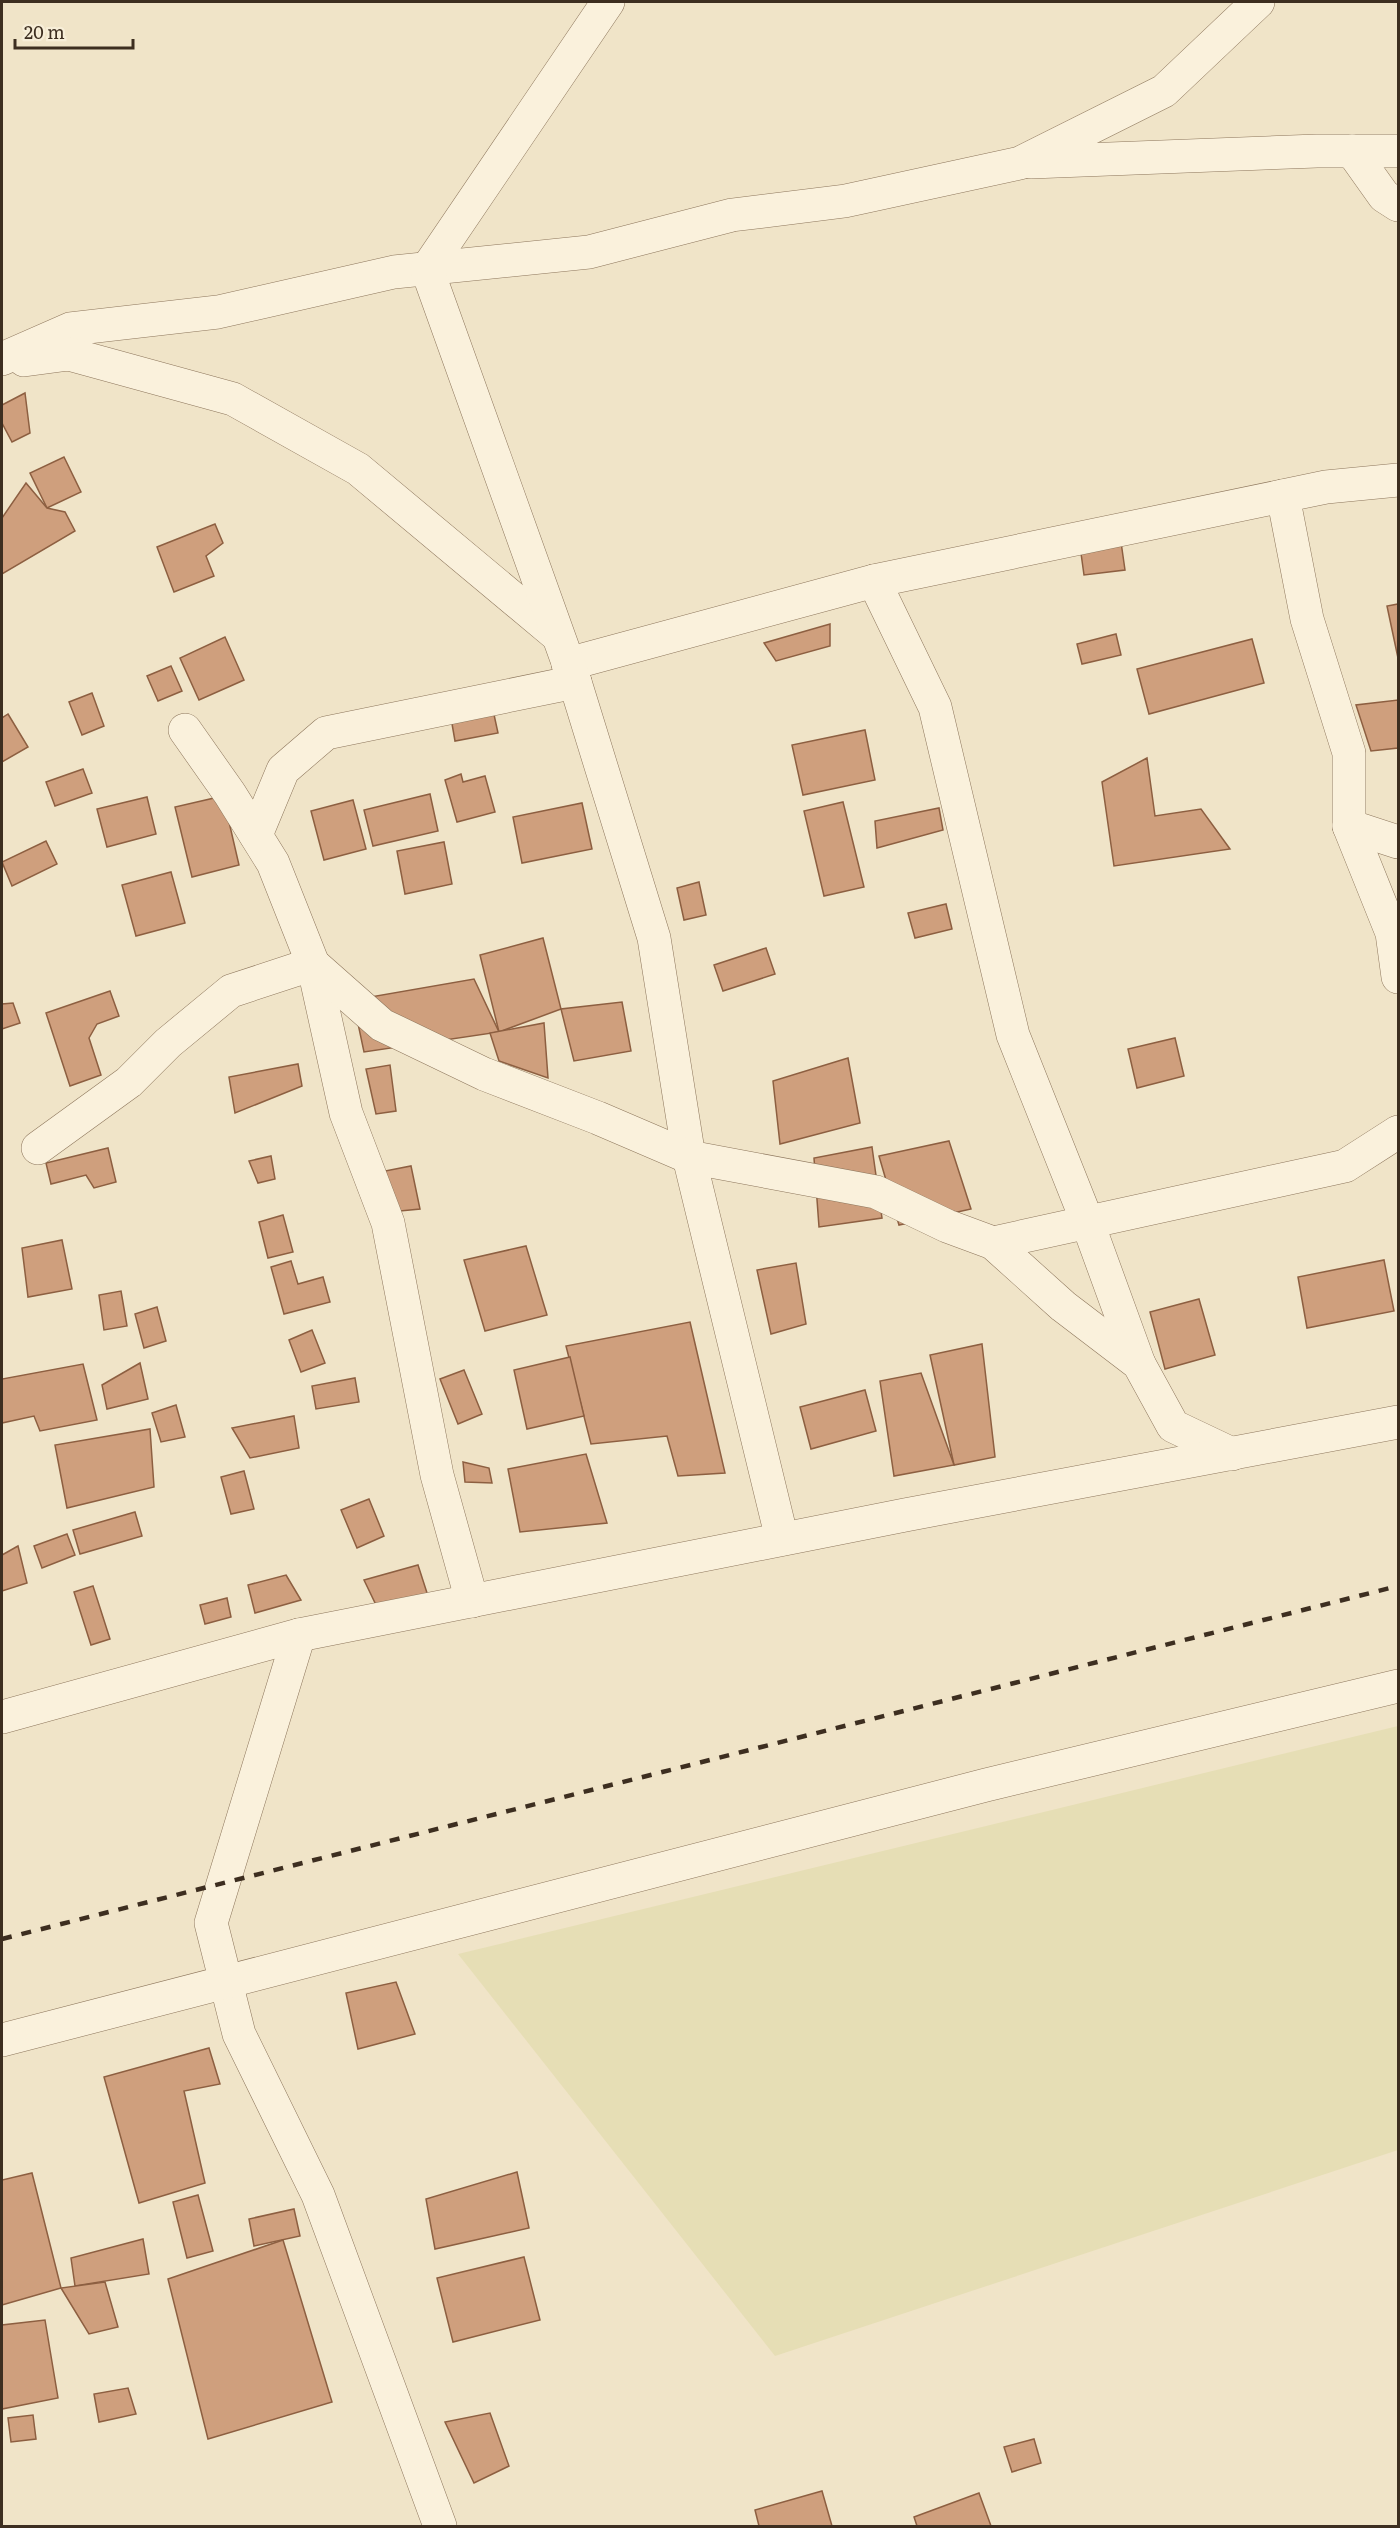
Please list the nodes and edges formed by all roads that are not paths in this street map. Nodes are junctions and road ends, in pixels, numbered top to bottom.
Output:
1 (608, 2) edge
2 (1258, 2) edge
3 (1352, 151) junction
4 (1398, 151) edge
5 (1020, 163) junction
6 (1398, 205) edge
7 (427, 268) junction
8 (2, 361) edge
9 (1398, 480) edge
10 (1283, 496) junction
11 (874, 581) junction
12 (567, 660) junction
13 (184, 730) dead end
14 (1349, 826) junction
15 (256, 836) junction
16 (1398, 842) edge
17 (313, 964) junction
18 (1398, 977) edge
19 (1398, 1132) edge
20 (38, 1148) dead end
21 (688, 1157) junction
22 (1087, 1221) junction
23 (993, 1243) junction
24 (1139, 1364) junction
25 (1398, 1422) edge
26 (1232, 1454) junction
27 (782, 1539) junction
28 (472, 1601) junction
29 (299, 1635) junction
30 (1398, 1686) edge
31 (2, 1717) edge
32 (226, 1982) junction
33 (2, 2040) edge
34 (440, 2526) edge

1 - 7 street
2 - 5 street
3 - 4 street
3 - 5 street
3 - 6 street
5 - 7 street
7 - 8 street
7 - 12 street
8 - 12 street
9 - 10 street
10 - 11 street
10 - 14 street
11 - 12 street
11 - 22 street
12 - 15 street
12 - 21 street
13 - 15 street
14 - 16 street
14 - 18 street
15 - 17 street
17 - 20 street
17 - 21 street
17 - 28 street
19 - 22 street
21 - 23 street
21 - 27 street
22 - 23 street
22 - 24 street
23 - 24 street
24 - 26 street
25 - 26 street
26 - 27 street
27 - 28 street
28 - 29 street
29 - 31 street
29 - 32 street
30 - 32 street
32 - 33 street
32 - 34 street

